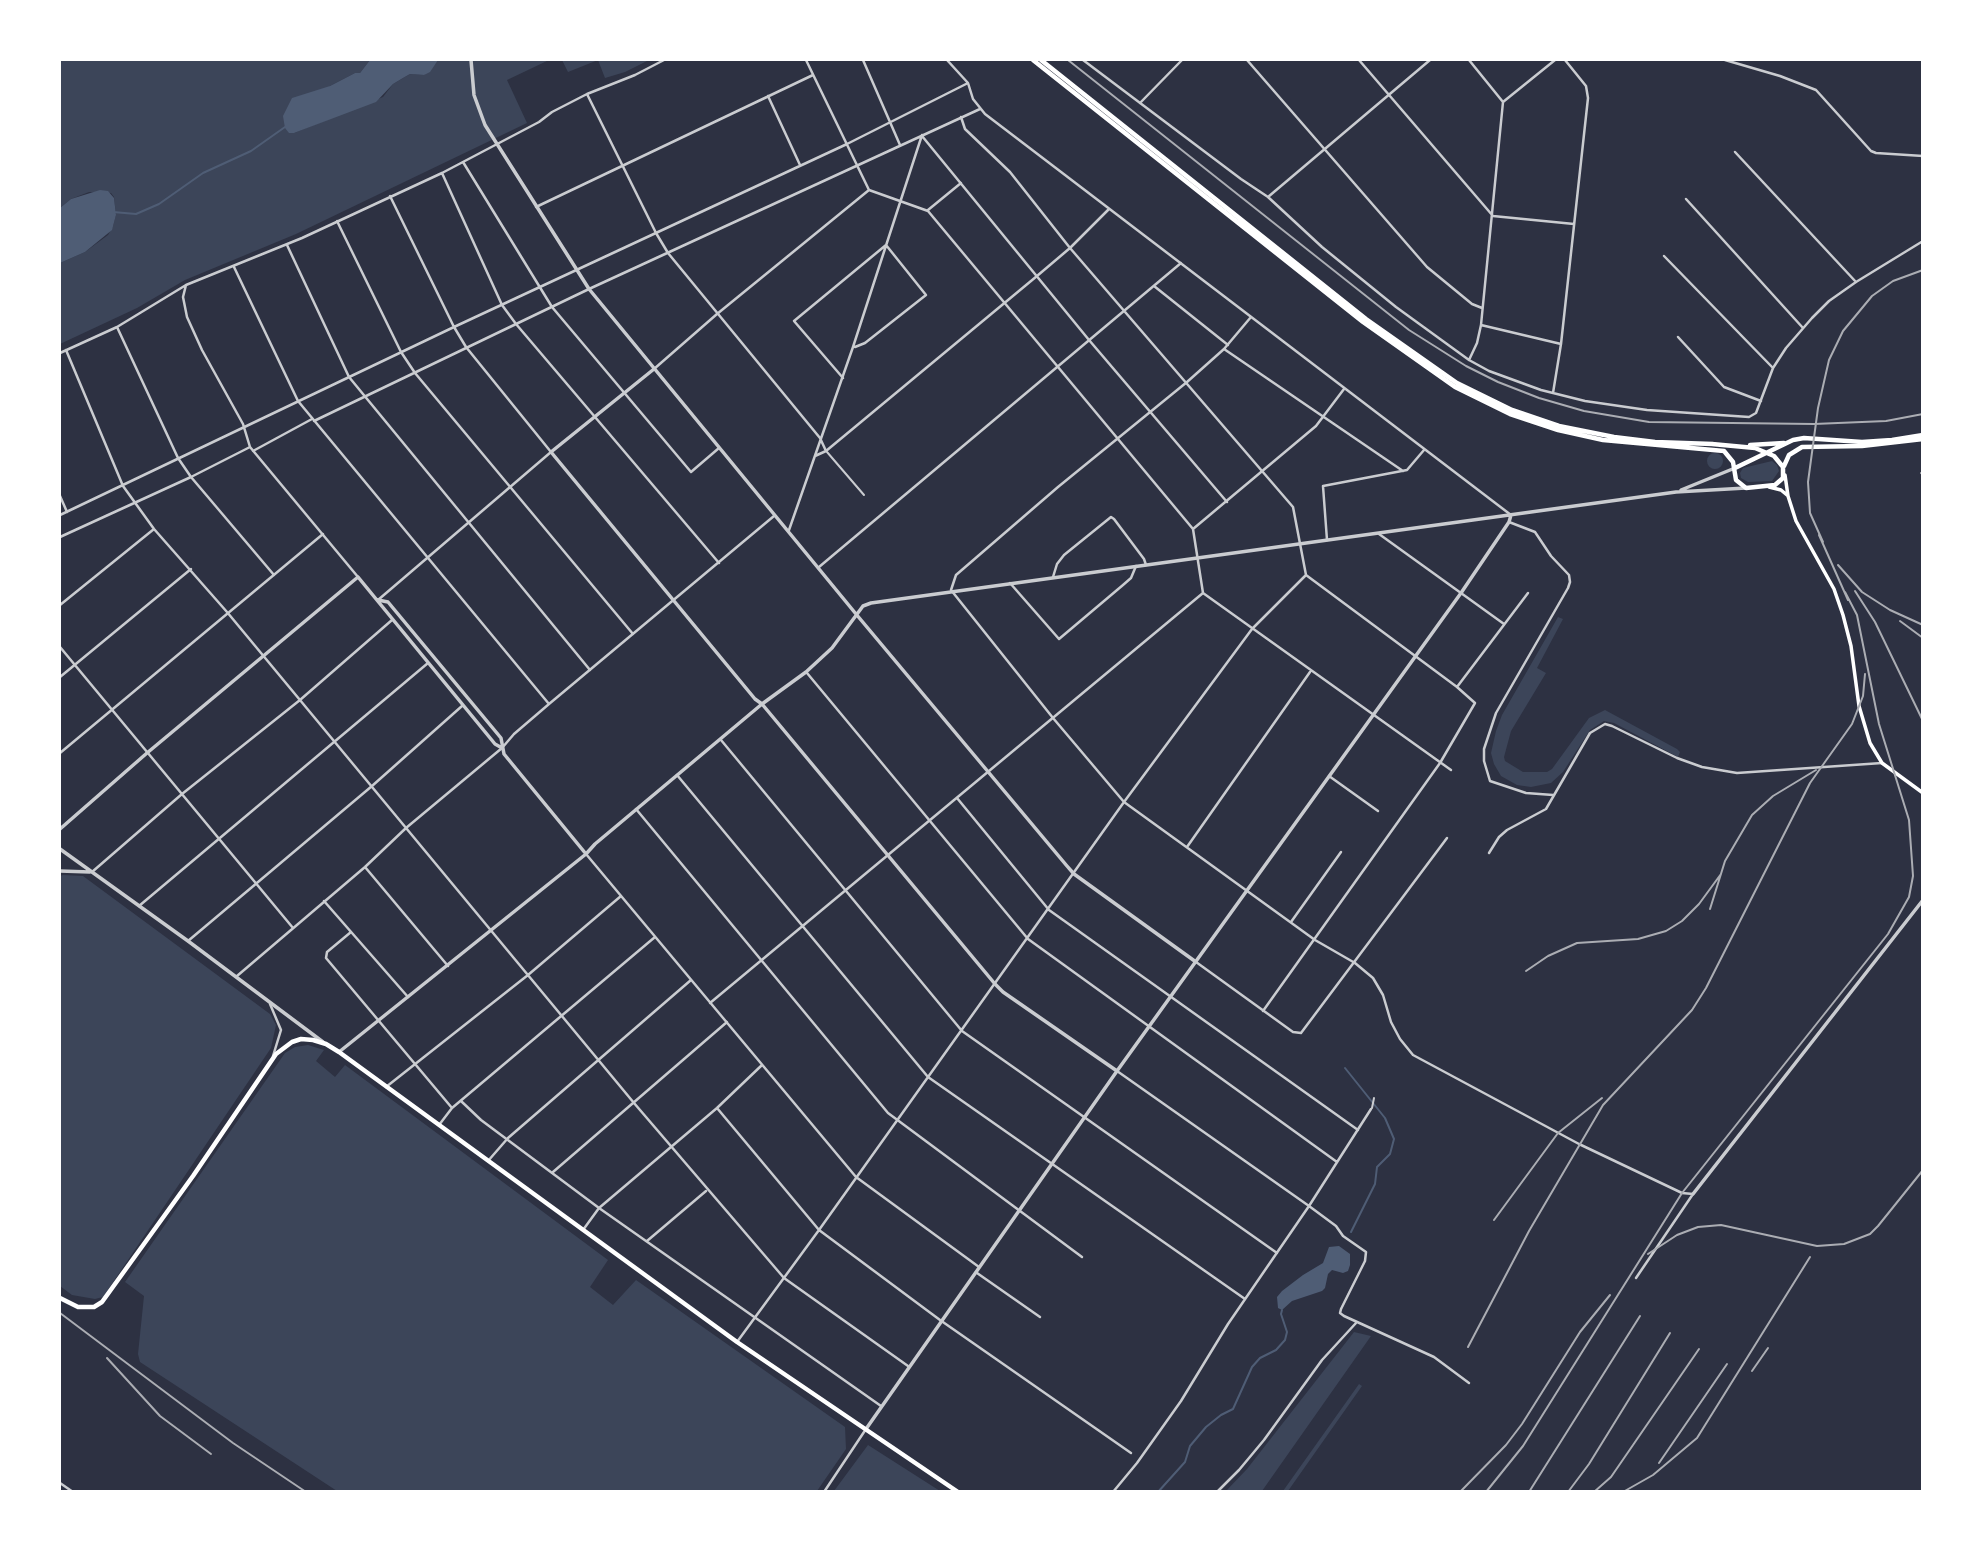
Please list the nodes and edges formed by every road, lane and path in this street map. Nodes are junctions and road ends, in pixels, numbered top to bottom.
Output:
1 (471, 60) edge
2 (664, 60) edge
3 (806, 60) edge
4 (863, 60) edge
5 (947, 60) edge
6 (1033, 60) edge
7 (1041, 60) edge
8 (1083, 60) edge
9 (1182, 60) edge
10 (1247, 60) edge
11 (1359, 60) edge
12 (1430, 60) edge
13 (1469, 60) edge
14 (1555, 60) edge
15 (1565, 60) edge
16 (1725, 60) edge
17 (814, 75) junction
18 (968, 83) junction
19 (587, 94) junction
20 (1388, 94) junction
21 (768, 96) junction
22 (1503, 102) junction
23 (1140, 103) junction
24 (980, 109) junction
25 (961, 117) junction
26 (890, 123) junction
27 (922, 135) junction
28 (497, 144) junction
29 (846, 144) junction
30 (900, 145) junction
31 (1326, 150) junction
32 (1735, 152) dead end
33 (1923, 156) edge
34 (463, 162) junction
35 (622, 164) junction
36 (800, 165) junction
37 (857, 165) junction
38 (442, 173) junction
39 (961, 183) junction
40 (869, 190) junction
41 (390, 196) junction
42 (1268, 197) junction
43 (1686, 199) dead end
44 (900, 200) junction
45 (536, 207) junction
46 (1110, 209) junction
47 (928, 211) junction
48 (1493, 216) junction
49 (336, 221) junction
50 (1575, 224) junction
51 (656, 233) junction
52 (1923, 241) edge
53 (287, 244) junction
54 (886, 245) junction
55 (1070, 248) junction
56 (668, 253) junction
57 (1664, 256) dead end
58 (1181, 263) junction
59 (233, 266) junction
60 (575, 270) junction
61 (1037, 276) junction
62 (1856, 282) junction
63 (186, 285) junction
64 (541, 286) junction
65 (1154, 286) junction
66 (589, 289) junction
67 (1003, 303) junction
68 (502, 305) junction
69 (552, 307) junction
70 (1482, 308) junction
71 (1125, 310) junction
72 (717, 314) junction
73 (1251, 317) junction
74 (516, 324) junction
75 (1481, 325) junction
76 (117, 327) junction
77 (454, 327) junction
78 (1803, 328) junction
79 (1678, 337) dead end
80 (1089, 340) junction
81 (1561, 344) junction
82 (1228, 345) junction
83 (853, 347) junction
84 (466, 348) junction
85 (1224, 349) junction
86 (66, 350) junction
87 (401, 352) junction
88 (60, 353) edge
89 (1469, 360) junction
90 (1057, 366) junction
91 (1773, 368) junction
92 (654, 369) junction
93 (415, 373) junction
94 (349, 377) junction
95 (843, 378) junction
96 (1187, 382) junction
97 (1344, 389) junction
98 (624, 393) junction
99 (1553, 393) junction
100 (364, 397) junction
101 (298, 401) junction
102 (1761, 401) junction
103 (1149, 412) junction
104 (595, 418) junction
105 (1323, 419) junction
106 (313, 420) junction
107 (244, 428) junction
108 (1923, 437) edge
109 (820, 438) junction
110 (1116, 439) junction
111 (1819, 442) junction
112 (1784, 443) junction
113 (1713, 444) junction
114 (719, 448) junction
115 (251, 449) junction
116 (1424, 450) junction
117 (826, 451) junction
118 (551, 452) junction
119 (1766, 453) junction
120 (814, 457) junction
121 (178, 458) junction
122 (1735, 468) junction
123 (1784, 468) junction
124 (1264, 471) junction
125 (1403, 471) junction
126 (191, 477) junction
127 (123, 486) junction
128 (510, 487) junction
129 (1768, 487) junction
130 (1746, 488) junction
131 (1676, 492) junction
132 (864, 495) dead end
133 (60, 496) edge
134 (1788, 496) junction
135 (133, 502) junction
136 (1227, 502) junction
137 (67, 512) junction
138 (60, 515) edge
139 (1511, 515) junction
140 (774, 516) junction
141 (468, 522) junction
142 (1509, 522) junction
143 (154, 529) junction
144 (1193, 529) junction
145 (788, 532) junction
146 (323, 534) junction
147 (1379, 534) junction
148 (60, 537) edge
149 (1327, 540) junction
150 (1301, 544) junction
151 (1198, 557) junction
152 (427, 559) junction
153 (719, 564) junction
154 (1146, 565) junction
155 (1136, 566) junction
156 (818, 568) junction
157 (191, 569) junction
158 (274, 575) junction
159 (1306, 575) junction
160 (358, 577) junction
161 (1053, 577) junction
162 (1010, 583) junction
163 (951, 590) junction
164 (1203, 593) junction
165 (1461, 593) junction
166 (1528, 593) dead end
167 (378, 600) junction
168 (673, 601) junction
169 (60, 606) edge
170 (228, 612) junction
171 (856, 614) junction
172 (392, 619) junction
173 (1504, 624) junction
174 (1252, 629) junction
175 (633, 634) junction
176 (60, 647) edge
177 (262, 656) junction
178 (1415, 657) junction
179 (429, 662) junction
180 (74, 665) junction
181 (590, 670) junction
182 (1311, 671) junction
183 (806, 672) junction
184 (60, 677) edge
185 (1457, 687) junction
186 (300, 699) junction
187 (549, 704) junction
188 (762, 704) junction
189 (464, 705) junction
190 (113, 709) junction
191 (1373, 715) junction
192 (1054, 718) junction
193 (720, 739) junction
194 (335, 743) junction
195 (502, 748) junction
196 (60, 753) edge
197 (147, 753) junction
198 (1440, 763) junction
199 (1882, 763) junction
200 (1451, 770) dead end
201 (989, 772) junction
202 (677, 775) junction
203 (1329, 776) junction
204 (372, 786) junction
205 (1923, 793) edge
206 (183, 794) junction
207 (1553, 795) junction
208 (957, 798) junction
209 (1125, 802) junction
210 (636, 809) junction
211 (1378, 811) dead end
212 (930, 820) junction
213 (406, 828) junction
214 (60, 829) edge
215 (1447, 838) dead end
216 (220, 839) junction
217 (1187, 846) junction
218 (60, 849) edge
219 (1341, 852) dead end
220 (1489, 853) dead end
221 (586, 854) junction
222 (889, 855) junction
223 (365, 867) junction
224 (60, 871) edge
225 (92, 872) junction
226 (1074, 874) junction
227 (257, 884) junction
228 (847, 891) junction
229 (1247, 891) junction
230 (621, 896) junction
231 (1923, 900) edge
232 (324, 901) junction
233 (139, 906) junction
234 (1049, 910) junction
235 (1291, 922) junction
236 (804, 927) junction
237 (293, 928) junction
238 (491, 931) junction
239 (351, 932) junction
240 (655, 937) junction
241 (1028, 939) junction
242 (1315, 940) junction
243 (188, 941) junction
244 (761, 961) junction
245 (1196, 962) junction
246 (1355, 963) junction
247 (448, 966) junction
248 (528, 975) junction
249 (237, 976) junction
250 (691, 980) junction
251 (995, 984) junction
252 (408, 997) junction
253 (1171, 997) junction
254 (710, 1003) junction
255 (270, 1004) junction
256 (1263, 1011) junction
257 (562, 1016) junction
258 (378, 1021) junction
259 (727, 1022) junction
260 (1149, 1027) junction
261 (962, 1031) junction
262 (326, 1044) junction
263 (339, 1052) junction
264 (600, 1060) junction
265 (268, 1064) junction
266 (416, 1064) junction
267 (762, 1065) junction
268 (1117, 1072) junction
269 (928, 1077) junction
270 (386, 1087) junction
271 (1374, 1098) dead end
272 (461, 1101) junction
273 (634, 1103) junction
274 (452, 1108) junction
275 (717, 1108) junction
276 (1371, 1109) joint
277 (1085, 1117) junction
278 (896, 1120) junction
279 (439, 1125) junction
280 (1358, 1130) junction
281 (508, 1138) junction
282 (672, 1147) junction
283 (488, 1161) junction
284 (1337, 1162) junction
285 (1051, 1164) junction
286 (552, 1172) junction
287 (856, 1177) junction
288 (707, 1190) junction
289 (1693, 1194) junction
290 (1309, 1206) junction
291 (599, 1208) junction
292 (1019, 1210) junction
293 (583, 1230) junction
294 (820, 1230) junction
295 (647, 1241) junction
296 (1277, 1252) junction
297 (1082, 1257) dead end
298 (979, 1267) junction
299 (976, 1271) junction
300 (783, 1278) junction
301 (1636, 1278) dead end
302 (60, 1298) edge
303 (1245, 1299) junction
304 (755, 1317) junction
305 (1040, 1317) dead end
306 (940, 1320) junction
307 (1356, 1323) junction
308 (737, 1342) junction
309 (908, 1366) junction
310 (1469, 1383) dead end
311 (881, 1406) junction
312 (866, 1429) junction
313 (1130, 1453) dead end
314 (60, 1483) edge
315 (73, 1492) edge
316 (824, 1492) edge
317 (958, 1492) edge
318 (1113, 1492) edge
319 (1217, 1492) edge

1 - 28 street
2 - 19 street
3 - 17 street
4 - 26 street
5 - 18 street
6 - 122 main road
7 - 113 main road
8 - 23 street
9 - 23 street
10 - 31 street
11 - 20 street
12 - 20 street
13 - 22 street
14 - 22 street
15 - 50 street
16 - 33 street
17 - 21 street
17 - 29 street
18 - 24 street
18 - 26 street
19 - 28 street
19 - 35 street
20 - 31 street
20 - 48 street
21 - 35 street
21 - 36 street
22 - 48 street
23 - 42 street
24 - 25 street
24 - 46 street
25 - 27 street
25 - 55 street
26 - 29 street
26 - 30 street
27 - 30 street
27 - 39 street
27 - 44 street
28 - 34 street
28 - 45 street
29 - 36 street
29 - 37 street
30 - 37 street
31 - 42 street
31 - 70 street
32 - 62 street
34 - 38 street
34 - 64 street
35 - 45 street
35 - 51 street
36 - 51 street
37 - 40 street
37 - 56 street
38 - 41 street
38 - 68 street
39 - 47 street
39 - 61 street
40 - 44 street
40 - 72 street
41 - 49 street
41 - 77 street
42 - 89 street
43 - 78 street
44 - 47 street
44 - 54 street
45 - 60 street
46 - 55 street
46 - 58 street
47 - 67 street
48 - 50 street
48 - 70 street
49 - 53 street
49 - 87 street
50 - 81 street
51 - 56 street
51 - 60 street
52 - 62 street
53 - 59 street
53 - 94 street
54 - 83 street
54 - 83 street
54 - 95 street
55 - 61 street
55 - 71 street
56 - 66 street
56 - 72 street
57 - 91 street
58 - 65 street
58 - 73 street
59 - 63 street
59 - 101 street
60 - 64 street
60 - 66 street
61 - 67 street
61 - 80 street
62 - 78 street
63 - 76 street
63 - 107 street
64 - 68 street
64 - 69 street
65 - 71 street
65 - 82 street
66 - 69 street
66 - 92 street
67 - 90 street
67 - 117 street
68 - 74 street
68 - 77 street
69 - 74 street
69 - 98 street
70 - 75 street
71 - 80 street
71 - 96 street
72 - 92 street
72 - 109 street
73 - 82 street
73 - 97 street
74 - 84 street
74 - 104 street
75 - 81 street
75 - 89 street
76 - 86 street
76 - 121 street
77 - 84 street
77 - 87 street
78 - 91 street
79 - 102 street
80 - 90 street
80 - 103 street
81 - 99 street
82 - 85 street
83 - 95 street
84 - 93 street
84 - 118 street
85 - 96 street
85 - 105 street
86 - 88 street
86 - 127 street
87 - 93 street
87 - 94 street
89 - 99 street
90 - 110 street
90 - 156 street
91 - 102 street
92 - 98 street
92 - 114 street
93 - 100 street
93 - 128 street
94 - 100 street
94 - 101 street
95 - 109 street
96 - 103 street
96 - 124 street
97 - 105 street
97 - 116 street
98 - 104 street
98 - 114 street
99 - 102 street
100 - 106 street
100 - 141 street
101 - 106 street
101 - 107 street
103 - 110 street
103 - 136 street
104 - 118 street
104 - 153 street
105 - 124 street
105 - 125 street
106 - 115 street
106 - 152 street
107 - 115 street
107 - 121 street
108 - 111 main road
109 - 117 street
109 - 120 street
110 - 144 street
110 - 163 street
111 - 112 main road
111 - 123 main road
112 - 113 main road
112 - 119 main road
113 - 119 main road
114 - 140 street
115 - 126 street
115 - 146 street
116 - 125 street
116 - 139 street
117 - 120 street
117 - 132 lane
118 - 128 street
118 - 168 street
119 - 122 main road
119 - 123 main road
120 - 145 street
121 - 126 street
121 - 127 street
122 - 130 main road
122 - 131 street
123 - 129 main road
123 - 134 main road
124 - 136 street
124 - 150 street
125 - 149 street
126 - 135 street
126 - 158 street
127 - 135 street
127 - 137 street
128 - 141 street
128 - 175 street
129 - 130 main road
129 - 134 main road
130 - 131 street
131 - 139 street
133 - 137 street
134 - 199 main road
135 - 143 street
135 - 148 street
136 - 144 street
137 - 138 street
139 - 142 street
139 - 147 street
140 - 145 street
140 - 153 street
141 - 152 street
141 - 181 street
142 - 165 street
142 - 207 street
143 - 157 street
143 - 169 street
144 - 151 street
145 - 156 street
146 - 158 street
146 - 160 street
147 - 149 street
147 - 165 street
149 - 150 street
150 - 151 street
150 - 159 street
151 - 154 street
151 - 164 street
152 - 167 street
152 - 187 street
153 - 168 street
154 - 155 street
154 - 161 street
155 - 161 street
155 - 162 street
156 - 171 street
157 - 170 street
157 - 180 street
158 - 170 street
159 - 174 street
159 - 178 street
160 - 167 street
160 - 177 street
161 - 162 street
162 - 163 street
163 - 171 street
163 - 192 street
164 - 174 street
164 - 192 street
165 - 173 street
165 - 178 street
166 - 173 street
167 - 172 street
167 - 195 street
168 - 175 street
168 - 188 street
170 - 177 street
170 - 190 street
171 - 183 street
171 - 201 street
172 - 179 street
172 - 186 street
173 - 185 street
174 - 182 street
174 - 209 street
175 - 181 street
176 - 180 street
177 - 186 street
177 - 197 street
178 - 185 street
178 - 191 street
179 - 189 street
179 - 194 street
180 - 184 street
180 - 190 street
181 - 187 street
182 - 191 street
182 - 217 street
183 - 188 street
183 - 212 street
185 - 198 street
186 - 194 street
186 - 206 street
187 - 195 street
188 - 193 street
188 - 222 street
189 - 195 street
189 - 204 street
190 - 196 street
190 - 197 street
191 - 198 street
191 - 203 street
192 - 201 street
192 - 209 street
193 - 202 street
193 - 228 street
194 - 204 street
194 - 216 street
195 - 213 street
195 - 221 street
197 - 206 street
197 - 214 street
198 - 200 street
198 - 242 street
199 - 205 main road
199 - 207 street
201 - 208 street
201 - 226 street
202 - 210 street
202 - 236 street
203 - 211 street
203 - 229 street
204 - 213 street
204 - 227 street
206 - 216 street
206 - 225 street
207 - 220 street
208 - 212 street
208 - 234 street
209 - 217 street
209 - 226 street
210 - 221 street
210 - 244 street
212 - 222 street
212 - 241 street
213 - 223 street
213 - 238 street
215 - 246 street
216 - 227 street
216 - 233 street
217 - 229 street
218 - 225 street
219 - 235 street
221 - 230 street
221 - 238 street
222 - 228 street
222 - 251 street
223 - 232 street
223 - 247 street
224 - 225 street
225 - 233 street
226 - 234 street
226 - 245 street
227 - 237 street
227 - 243 street
228 - 236 street
228 - 261 street
229 - 235 street
229 - 245 street
230 - 240 street
230 - 248 street
231 - 289 street
232 - 237 street
232 - 239 street
233 - 243 street
234 - 241 street
234 - 253 street
235 - 242 street
236 - 244 street
236 - 269 street
237 - 249 street
238 - 247 street
238 - 248 street
239 - 252 street
239 - 258 street
240 - 250 street
240 - 257 street
241 - 251 street
241 - 260 street
242 - 246 street
242 - 256 street
243 - 249 street
244 - 254 street
244 - 278 street
245 - 253 street
245 - 256 street
246 - 256 street
246 - 289 street
247 - 252 street
248 - 257 street
248 - 266 street
249 - 255 street
250 - 254 street
250 - 264 street
251 - 261 street
251 - 268 street
252 - 258 street
253 - 260 street
253 - 280 street
254 - 259 street
255 - 262 street
255 - 265 street
257 - 264 street
257 - 272 street
258 - 263 street
258 - 266 street
259 - 267 street
259 - 273 street
260 - 268 street
260 - 284 street
261 - 269 street
261 - 277 street
262 - 263 main road
262 - 265 main road
263 - 270 main road
264 - 273 street
264 - 281 street
265 - 302 main road
266 - 270 street
266 - 274 street
267 - 275 street
267 - 287 street
268 - 277 street
268 - 290 street
269 - 278 street
269 - 285 street
270 - 279 main road
271 - 276 lane
272 - 274 street
272 - 281 street
273 - 282 street
273 - 286 street
274 - 279 street
275 - 282 street
275 - 294 street
276 - 280 street
277 - 285 street
277 - 296 street
278 - 287 street
278 - 292 street
279 - 283 main road
280 - 284 street
281 - 283 street
281 - 286 street
282 - 288 street
282 - 291 street
283 - 293 main road
284 - 290 street
285 - 292 street
285 - 303 street
286 - 291 street
287 - 294 street
287 - 298 street
288 - 295 street
288 - 300 street
289 - 301 street
290 - 296 street
290 - 307 street
291 - 293 street
291 - 295 street
292 - 297 street
292 - 298 street
293 - 308 main road
294 - 300 street
294 - 306 street
295 - 304 street
296 - 303 street
298 - 299 street
299 - 305 street
299 - 306 street
300 - 304 street
300 - 309 street
303 - 318 street
304 - 308 street
304 - 311 street
306 - 309 street
306 - 313 street
307 - 310 street
307 - 319 street
308 - 312 main road
309 - 311 street
311 - 312 street
312 - 316 street
312 - 317 main road
314 - 315 street

